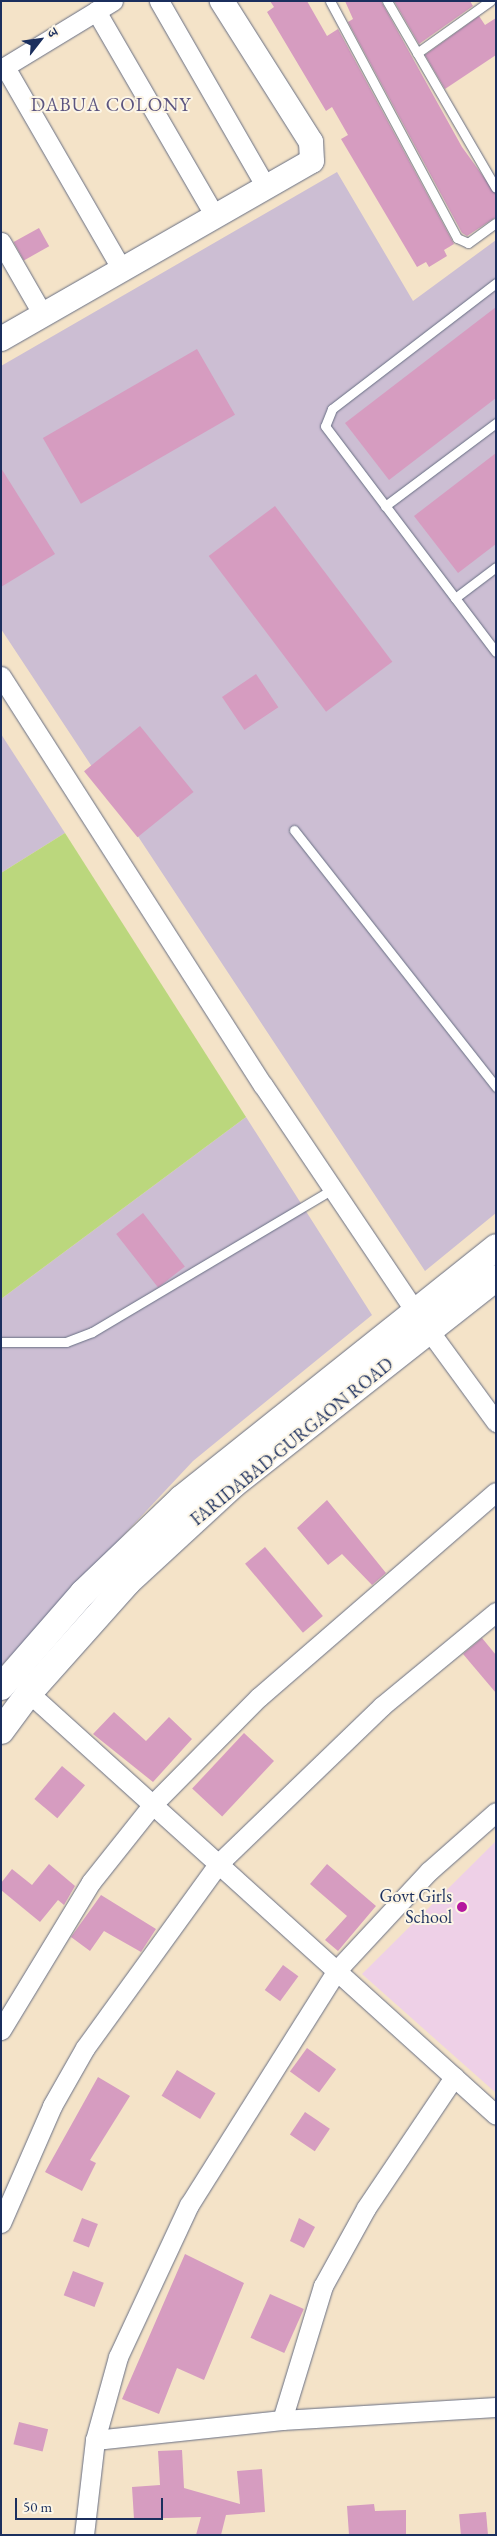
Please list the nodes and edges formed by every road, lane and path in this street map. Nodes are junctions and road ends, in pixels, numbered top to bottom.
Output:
1 (113, 1) edge
2 (158, 1) edge
3 (222, 1) edge
4 (330, 1) edge
5 (387, 1) edge
6 (490, 1) edge
7 (96, 11) junction
8 (417, 53) junction
9 (3, 68) edge
10 (266, 187) junction
11 (496, 188) edge
12 (215, 216) junction
13 (496, 223) edge
14 (1, 242) edge
15 (122, 270) junction
16 (496, 283) edge
17 (43, 315) junction
18 (1, 339) edge
19 (496, 423) edge
20 (385, 506) junction
21 (496, 567) edge
22 (455, 598) junction
23 (496, 652) edge
24 (1, 676) edge
25 (294, 830) dead end
26 (496, 1087) edge
27 (333, 1189) junction
28 (496, 1247) edge
29 (496, 1278) edge
30 (421, 1321) junction
31 (1, 1342) edge
32 (496, 1422) edge
33 (496, 1492) edge
34 (496, 1612) edge
35 (1, 1687) edge
36 (29, 1693) junction
37 (1, 1731) edge
38 (153, 1804) junction
39 (496, 1812) edge
40 (219, 1863) junction
41 (337, 1970) junction
42 (1, 2030) edge
43 (454, 2077) junction
44 (496, 2115) edge
45 (1, 2223) edge
46 (496, 2407) edge
47 (282, 2420) junction
48 (95, 2440) junction
49 (84, 2535) edge

1 - 7 street
2 - 10 street
3 - 10 street
4 - 13 lane
5 - 8 lane
6 - 8 lane
7 - 9 street
7 - 12 street
8 - 11 lane
9 - 15 street
10 - 12 street
12 - 15 street
14 - 17 street
15 - 17 street
16 - 20 lane
17 - 18 street
19 - 20 lane
20 - 22 lane
21 - 22 lane
22 - 23 lane
24 - 27 street
25 - 26 lane
27 - 30 street
27 - 31 lane
28 - 30 main road, FARIDABAD-GURGAON ROAD
29 - 30 main road, FARIDABAD-GURGAON ROAD
30 - 32 street
30 - 35 main road, FARIDABAD-GURGAON ROAD
30 - 36 main road, FARIDABAD-GURGAON ROAD
33 - 38 street
34 - 40 street
36 - 37 main road, FARIDABAD-GURGAON ROAD
36 - 38 street
38 - 40 street
38 - 42 street
39 - 41 street
40 - 41 street
40 - 45 street
41 - 43 street
41 - 48 street
43 - 44 street
43 - 47 street
46 - 47 street
47 - 48 street
48 - 49 street

